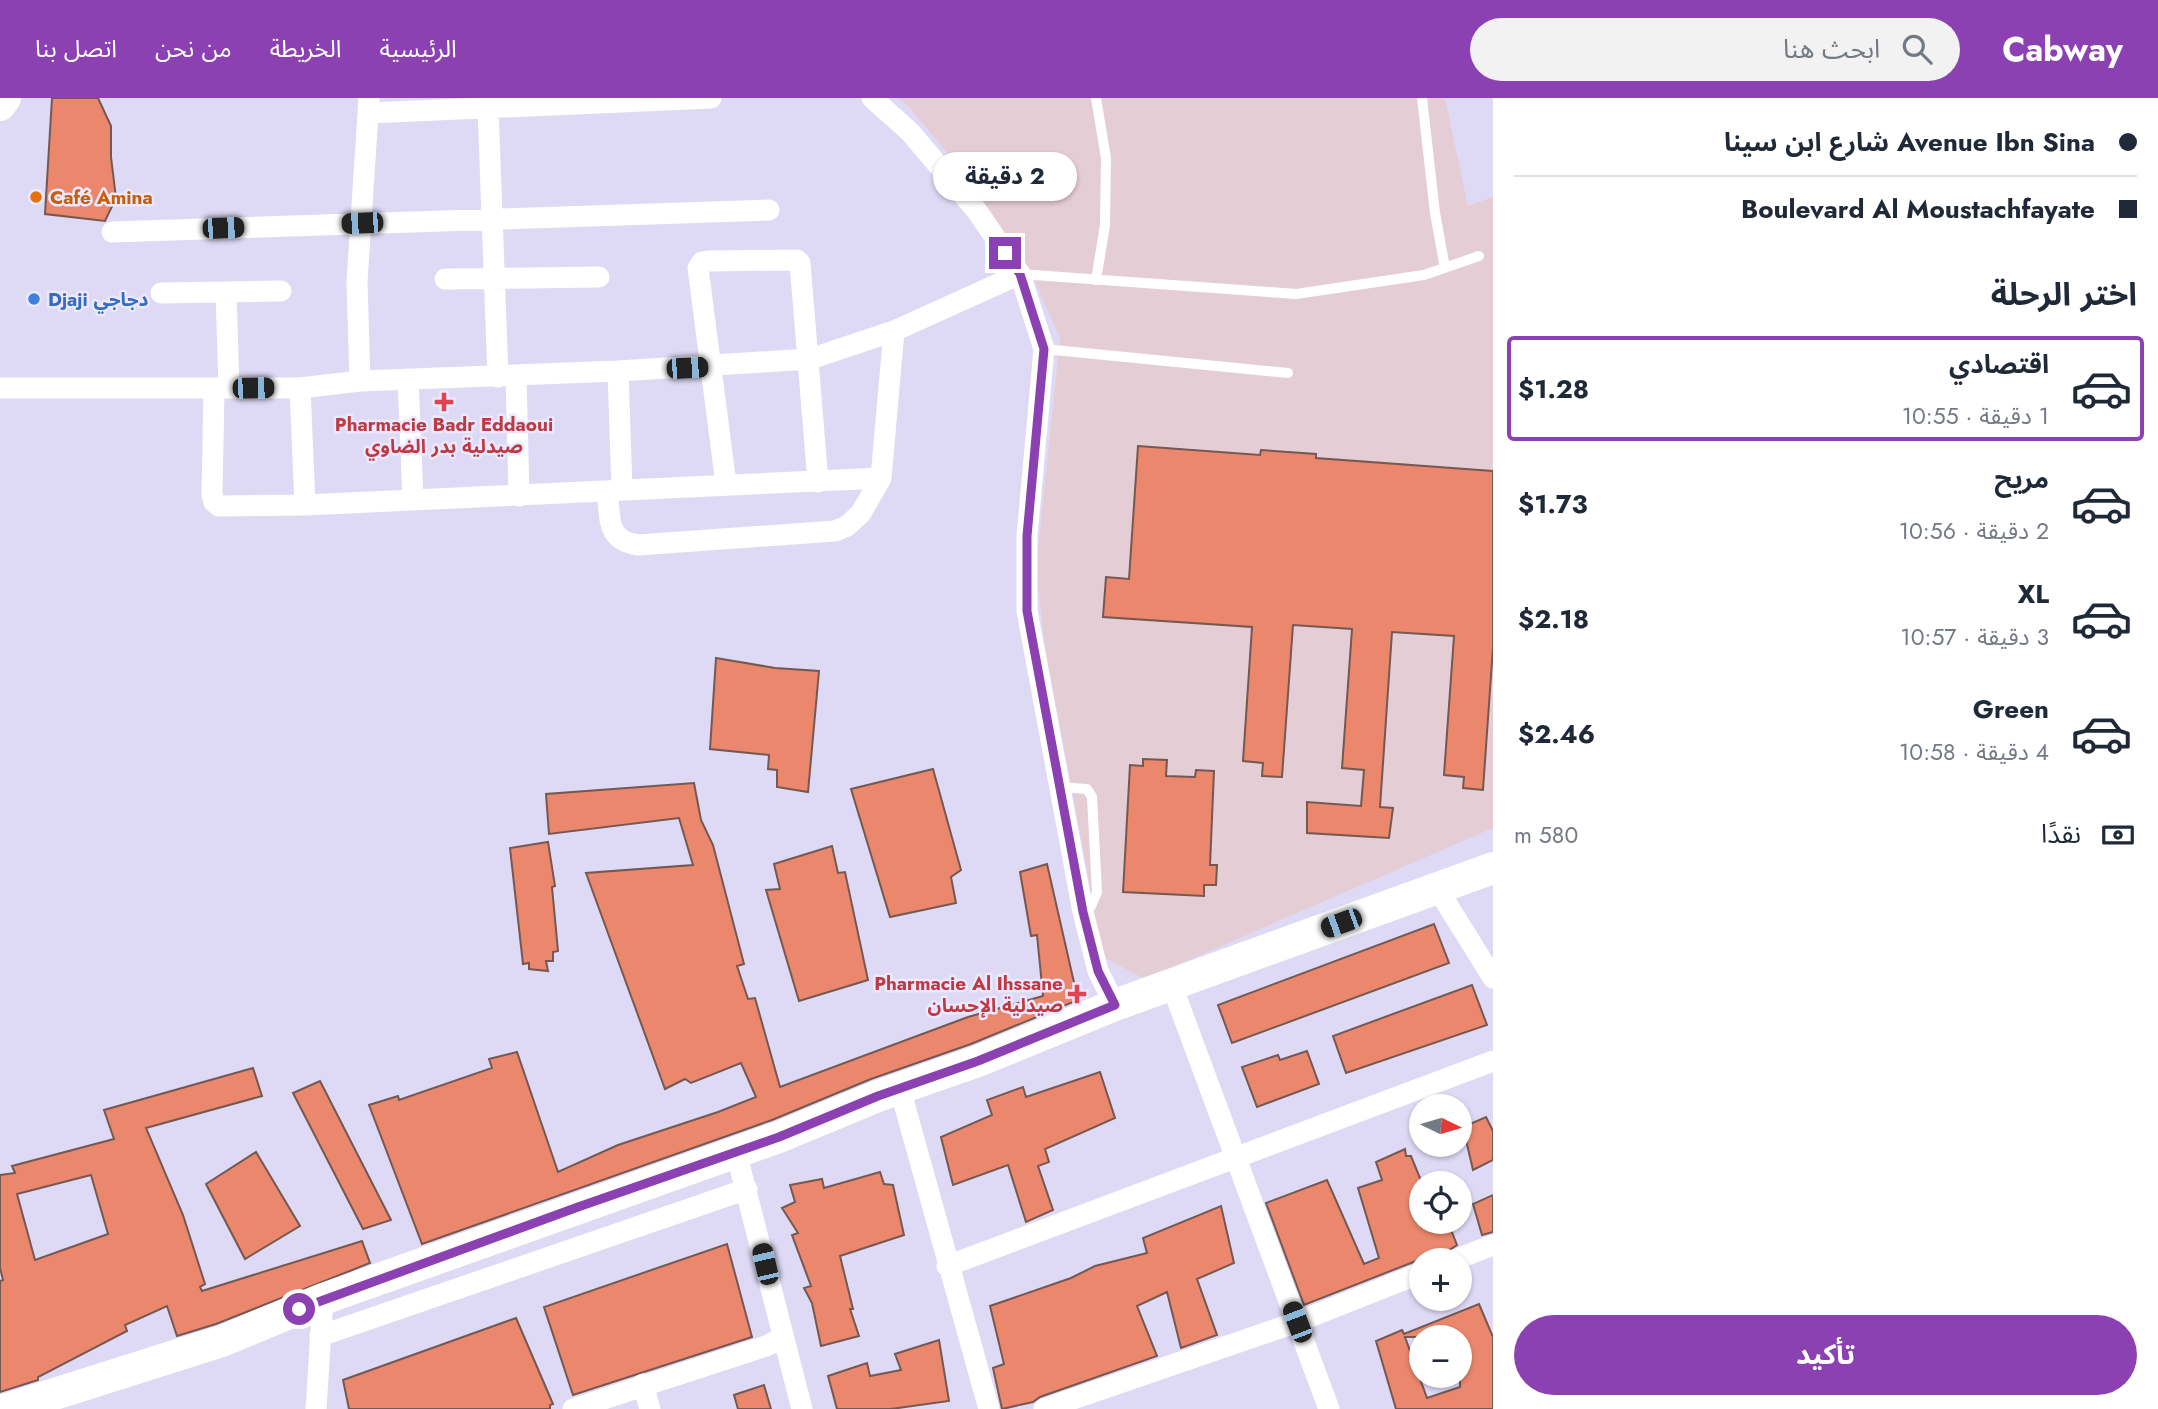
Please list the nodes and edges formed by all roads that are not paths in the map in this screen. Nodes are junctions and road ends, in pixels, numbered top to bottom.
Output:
1 (5, 98) edge
2 (711, 98) edge
3 (872, 98) edge
4 (1096, 98) edge
5 (1423, 98) edge
6 (615, 100) edge
7 (511, 102) edge
8 (555, 102) edge
9 (442, 104) edge
10 (0, 105) edge
11 (370, 105) edge
12 (488, 108) junction
13 (769, 210) dead end
14 (493, 221) junction
15 (362, 223) junction
16 (112, 232) dead end
17 (1479, 256) dead end
18 (1445, 268) junction
19 (1020, 274) junction
20 (598, 277) dead end
21 (445, 279) dead end
22 (496, 279) junction
23 (1096, 280) junction
24 (281, 291) dead end
25 (226, 292) junction
26 (161, 293) dead end
27 (894, 331) junction
28 (1044, 349) junction
29 (810, 359) junction
30 (709, 366) junction
31 (618, 371) junction
32 (1288, 373) dead end
33 (507, 377) junction
34 (408, 379) junction
35 (360, 382) junction
36 (0, 388) edge
37 (222, 388) junction
38 (300, 388) junction
39 (881, 478) junction
40 (818, 482) junction
41 (726, 484) junction
42 (615, 491) junction
43 (519, 496) junction
44 (413, 500) junction
45 (305, 505) junction
46 (1058, 786) junction
47 (1493, 868) edge
48 (1437, 888) junction
49 (1083, 912) junction
50 (1493, 978) edge
51 (1172, 986) junction
52 (1115, 1005) junction
53 (1493, 1061) edge
54 (900, 1089) junction
55 (736, 1152) junction
56 (1234, 1160) junction
57 (747, 1189) junction
58 (1493, 1245) edge
59 (1472, 1253) edge
60 (947, 1266) junction
61 (1409, 1278) edge
62 (323, 1299) junction
63 (1297, 1322) junction
64 (320, 1336) junction
65 (782, 1338) junction
66 (643, 1384) junction
67 (20, 1407) edge
68 (316, 1409) edge
69 (573, 1409) edge
70 (650, 1409) edge
71 (802, 1409) edge
72 (989, 1409) edge
73 (1044, 1409) edge
74 (1329, 1409) edge

1 - 10 street
2 - 6 street
3 - 19 street
4 - 23 lane
5 - 18 lane
6 - 8 street
7 - 8 street
7 - 12 street
9 - 11 street
9 - 12 street
11 - 15 street
12 - 14 street
13 - 14 street
14 - 15 street
14 - 22 street
15 - 16 street
15 - 35 street
17 - 18 lane
18 - 23 lane
19 - 23 lane
19 - 27 street
19 - 28 street
20 - 22 street
21 - 22 street
22 - 33 street
24 - 25 street
25 - 26 street
25 - 37 street
27 - 29 street
27 - 39 street
28 - 32 lane
28 - 46 street
29 - 30 street
29 - 30 street
29 - 40 street
30 - 31 street
30 - 41 street
31 - 33 street
31 - 42 street
33 - 34 street
33 - 43 street
34 - 35 street
34 - 44 street
35 - 38 street
36 - 37 street
37 - 38 street
37 - 45 street
38 - 45 street
39 - 40 street
39 - 42 street
40 - 41 street
41 - 42 street
42 - 43 street
43 - 44 street
44 - 45 street
46 - 49 street
46 - 49 lane
47 - 48 street
48 - 50 street
48 - 51 street
49 - 52 street
51 - 52 street
51 - 56 street
52 - 54 street
53 - 56 street
54 - 55 street
54 - 60 street
55 - 57 street
55 - 62 street
56 - 60 street
56 - 63 street
57 - 64 street
57 - 65 street
58 - 59 street
60 - 72 street
61 - 63 street
62 - 64 street
62 - 67 street
63 - 73 street
63 - 74 street
64 - 68 street
65 - 66 street
65 - 71 street
66 - 69 street
66 - 70 street

